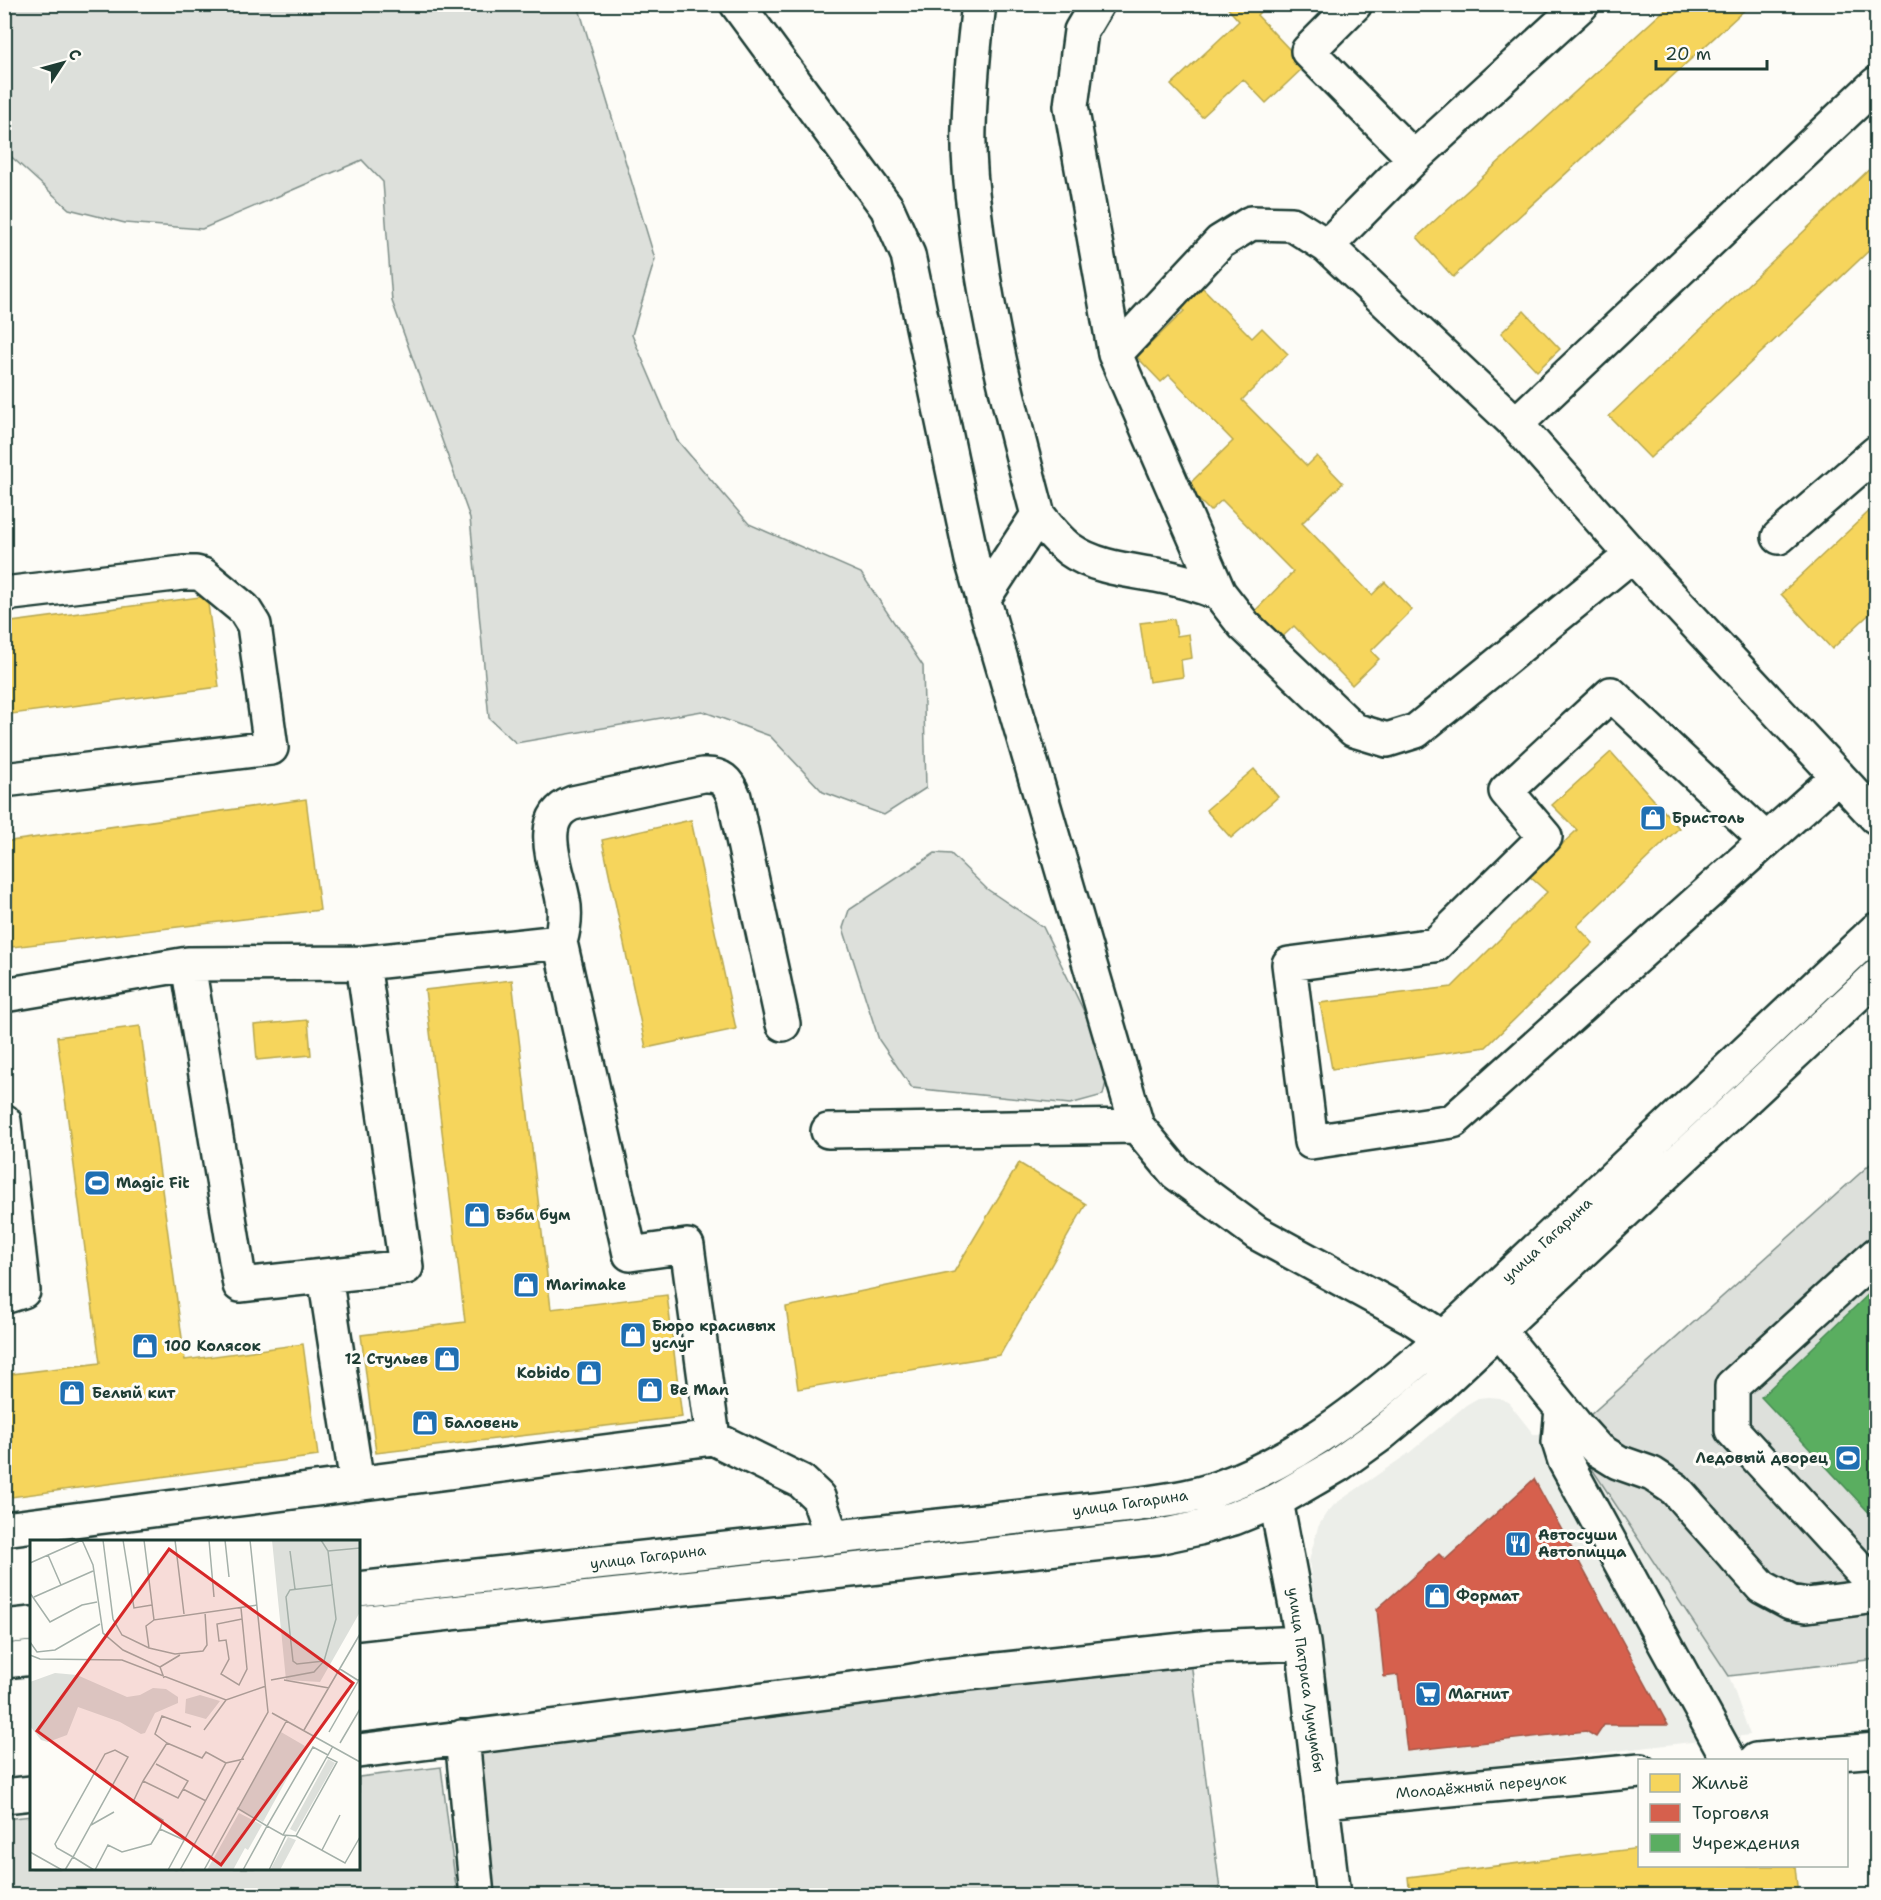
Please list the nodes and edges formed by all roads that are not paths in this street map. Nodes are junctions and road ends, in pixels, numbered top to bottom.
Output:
1 (737, 4) edge
2 (979, 4) edge
3 (1097, 4) edge
4 (1354, 4) edge
5 (1582, 4) edge
6 (1876, 84) edge
7 (1414, 159) junction
8 (1327, 246) junction
9 (1115, 354) junction
10 (1516, 424) junction
11 (1876, 453) edge
12 (1038, 515) junction
13 (1779, 537) dead end
14 (1632, 555) junction
15 (1219, 592) junction
16 (4, 594) edge
17 (983, 599) junction
18 (1838, 776) junction
19 (4, 780) edge
20 (1876, 817) edge
21 (1766, 840) junction
22 (1876, 930) edge
23 (560, 942) junction
24 (363, 963) junction
25 (188, 964) junction
26 (1876, 977) edge
27 (4, 995) edge
28 (783, 1024) dead end
29 (4, 1121) edge
30 (1137, 1126) junction
31 (828, 1131) dead end
32 (1876, 1255) edge
33 (325, 1276) junction
34 (4, 1297) edge
35 (1498, 1330) junction
36 (1443, 1338) junction
37 (1562, 1408) junction
38 (713, 1438) junction
39 (1268, 1467) junction
40 (357, 1484) junction
41 (1276, 1501) junction
42 (4, 1529) edge
43 (832, 1537) junction
44 (1876, 1587) edge
45 (360, 1589) edge
46 (1876, 1596) edge
47 (360, 1623) edge
48 (30, 1624) edge
49 (4, 1627) edge
50 (1303, 1643) junction
51 (30, 1658) edge
52 (4, 1661) edge
53 (462, 1737) junction
54 (1876, 1750) edge
55 (360, 1751) edge
56 (1728, 1759) edge
57 (1778, 1759) edge
58 (1638, 1771) edge
59 (30, 1793) edge
60 (4, 1796) edge
61 (1323, 1801) junction
62 (477, 1896) edge
63 (1333, 1896) edge

1 - 17 main road
2 - 12 main road
3 - 9 main road
4 - 7 main road
5 - 7 main road
6 - 10 main road
7 - 8 main road
8 - 9 main road
8 - 10 main road
9 - 15 main road
10 - 14 main road
11 - 13 main road
12 - 15 main road
12 - 17 main road
14 - 15 main road
14 - 18 main road
16 - 19 main road
17 - 30 main road
18 - 20 main road
18 - 21 main road
21 - 21 main road
22 - 36 main road, улица Гагарина
23 - 24 main road
23 - 28 main road
23 - 38 main road
24 - 25 main road
24 - 33 main road
25 - 27 main road
25 - 33 main road
26 - 35 main road
29 - 34 main road
30 - 31 main road
30 - 36 main road
32 - 44 main road
33 - 40 main road
35 - 37 main road
35 - 41 main road
36 - 39 main road, улица Гагарина
37 - 46 main road
37 - 56 main road
38 - 40 main road
38 - 43 main road
39 - 41 main road, улица Патриса Лумумбы
39 - 43 main road, улица Гагарина
40 - 42 main road
41 - 47 main road
41 - 50 main road, улица Патриса Лумумбы
43 - 45 main road, улица Гагарина
48 - 49 main road
50 - 53 main road
50 - 61 main road, улица Патриса Лумумбы
51 - 52 main road
53 - 55 main road
53 - 62 main road
54 - 57 main road
58 - 61 main road, Молодёжный переулок
59 - 60 main road
61 - 63 main road, улица Патриса Лумумбы

